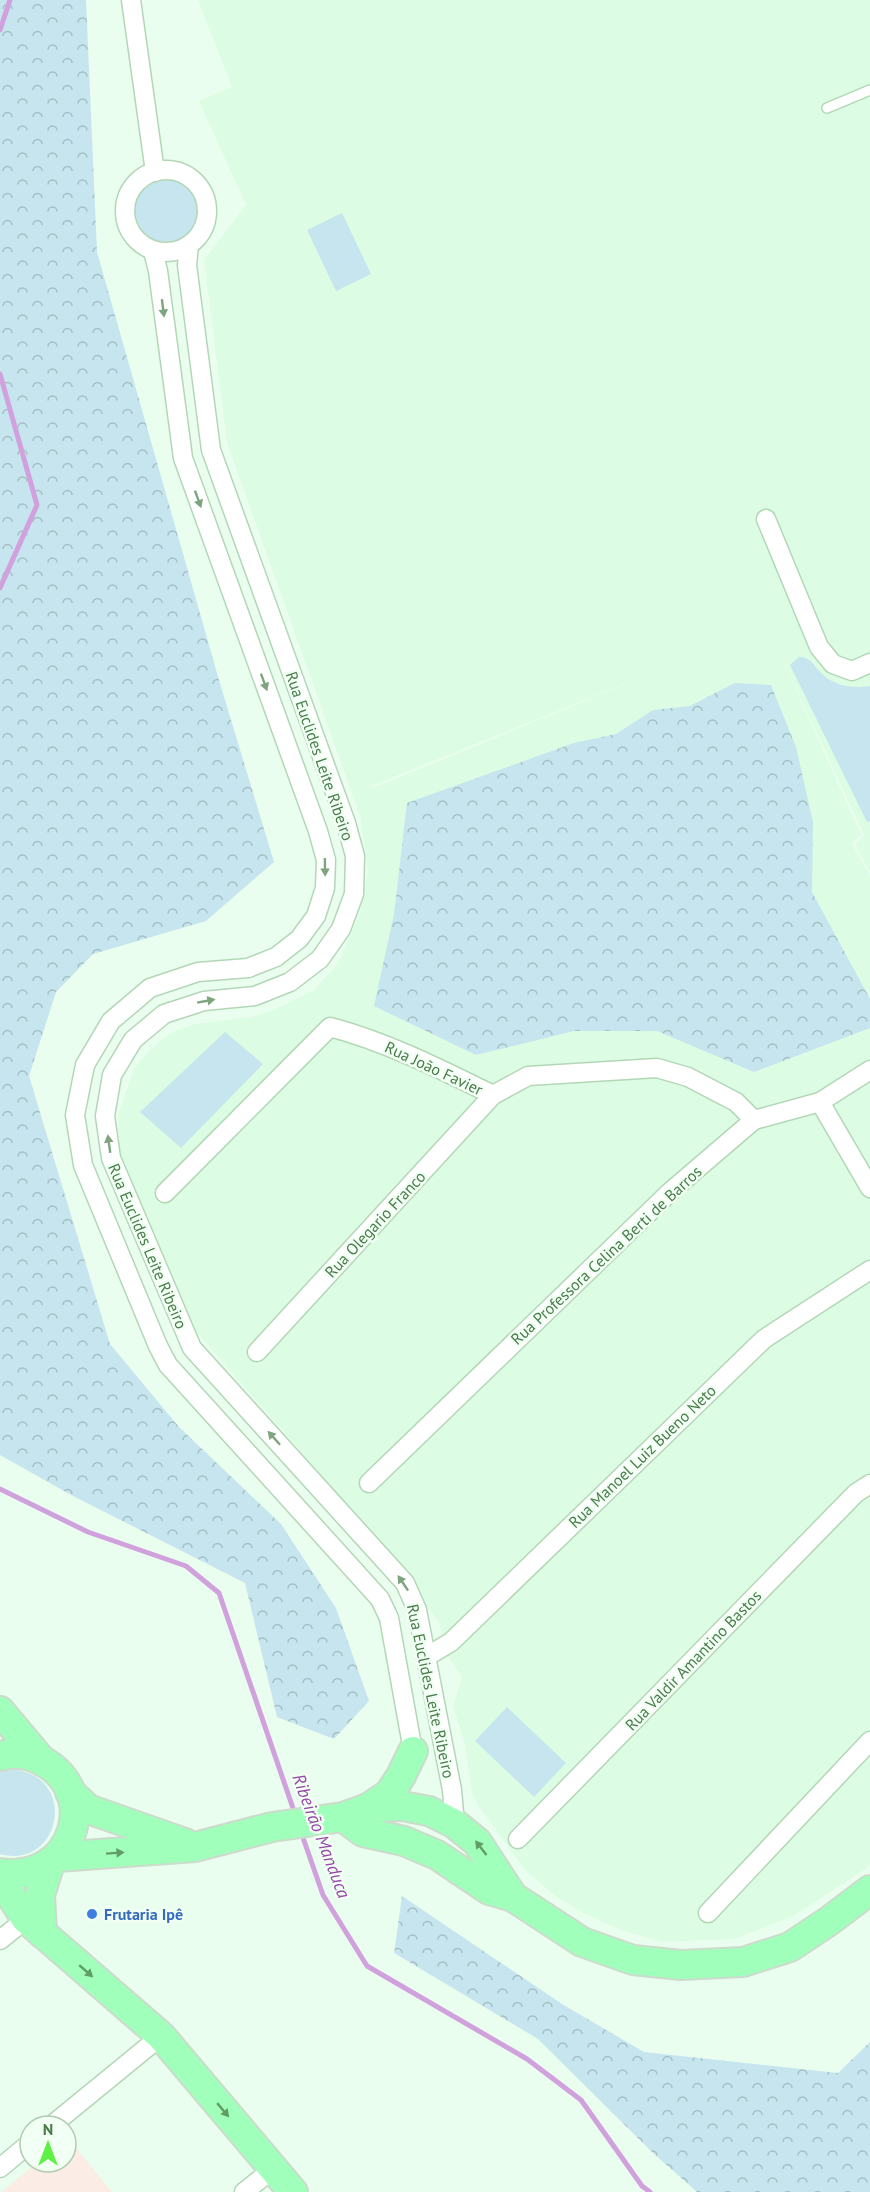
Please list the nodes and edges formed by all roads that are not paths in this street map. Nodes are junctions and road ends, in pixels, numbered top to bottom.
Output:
1 (131, 0) edge
2 (870, 90) edge
3 (827, 108) dead end
4 (155, 172) junction
5 (189, 245) junction
6 (153, 250) junction
7 (766, 519) dead end
8 (870, 663) edge
9 (870, 1070) edge
10 (493, 1095) junction
11 (820, 1102) junction
12 (754, 1120) junction
13 (870, 1188) edge
14 (165, 1193) dead end
15 (870, 1270) edge
16 (257, 1352) dead end
17 (213, 1371) junction
18 (192, 1391) junction
19 (369, 1483) dead end
20 (870, 1484) edge
21 (422, 1634) junction
22 (393, 1640) junction
23 (426, 1658) junction
24 (430, 1682) junction
25 (402, 1686) junction
26 (0, 1711) edge
27 (870, 1741) edge
28 (413, 1751) junction
29 (0, 1756) edge
30 (42, 1761) junction
31 (70, 1792) junction
32 (402, 1806) junction
33 (347, 1815) junction
34 (455, 1824) junction
35 (518, 1839) dead end
36 (404, 1841) junction
37 (195, 1847) junction
38 (437, 1855) junction
39 (53, 1860) junction
40 (0, 1873) edge
41 (0, 1879) edge
42 (870, 1890) edge
43 (513, 1897) junction
44 (708, 1912) dead end
45 (37, 1921) junction
46 (0, 1940) edge
47 (161, 2036) junction
48 (66, 2114) edge
49 (18, 2153) edge
50 (0, 2168) edge
51 (273, 2169) junction
52 (244, 2192) edge
53 (293, 2192) edge

1 - 4 street
2 - 3 lane
4 - 5 street
4 - 6 street
5 - 6 street
17 -> 5 street, Rua Euclides Leite Ribeiro
6 -> 18 street, Rua Euclides Leite Ribeiro
7 - 8 street
9 - 11 street, Rua Professora Celina Berti de Barros
10 - 12 street, Rua João Favier
10 - 14 street, Rua João Favier
10 - 16 street, Rua Olegario Franco
11 - 12 street, Rua Professora Celina Berti de Barros
11 - 13 street
12 - 19 street, Rua Professora Celina Berti de Barros
15 - 23 street, Rua Manoel Luiz Bueno Neto
17 - 18 street
21 -> 17 street, Rua Euclides Leite Ribeiro
18 - 22 street, Rua Euclides Leite Ribeiro
20 - 35 street, Rua Valdir Amantino Bastos
21 - 22 street
21 - 23 street, Rua Euclides Leite Ribeiro
22 - 25 street, Rua Euclides Leite Ribeiro
23 - 24 street, Rua Euclides Leite Ribeiro
24 - 25 street
24 - 34 street, Rua Euclides Leite Ribeiro
25 - 28 street, Rua Euclides Leite Ribeiro
26 - 30 main road
27 - 44 street
28 - 32 street, Rua Euclides Leite Ribeiro
28 - 33 main road
29 - 30 main road
30 - 31 main road
31 - 37 main road
31 - 39 main road
32 - 33 main road
32 - 34 main road
32 - 36 main road
33 - 36 main road
33 - 37 main road
34 - 38 main road
43 -> 34 main road
36 - 38 main road
39 -> 37 main road
38 - 43 main road
39 - 40 main road
39 - 45 main road
41 - 45 main road
42 - 43 main road
45 - 46 street
45 -> 47 main road
47 - 48 street
47 -> 51 main road
49 - 50 street
51 - 52 street
51 - 53 main road

